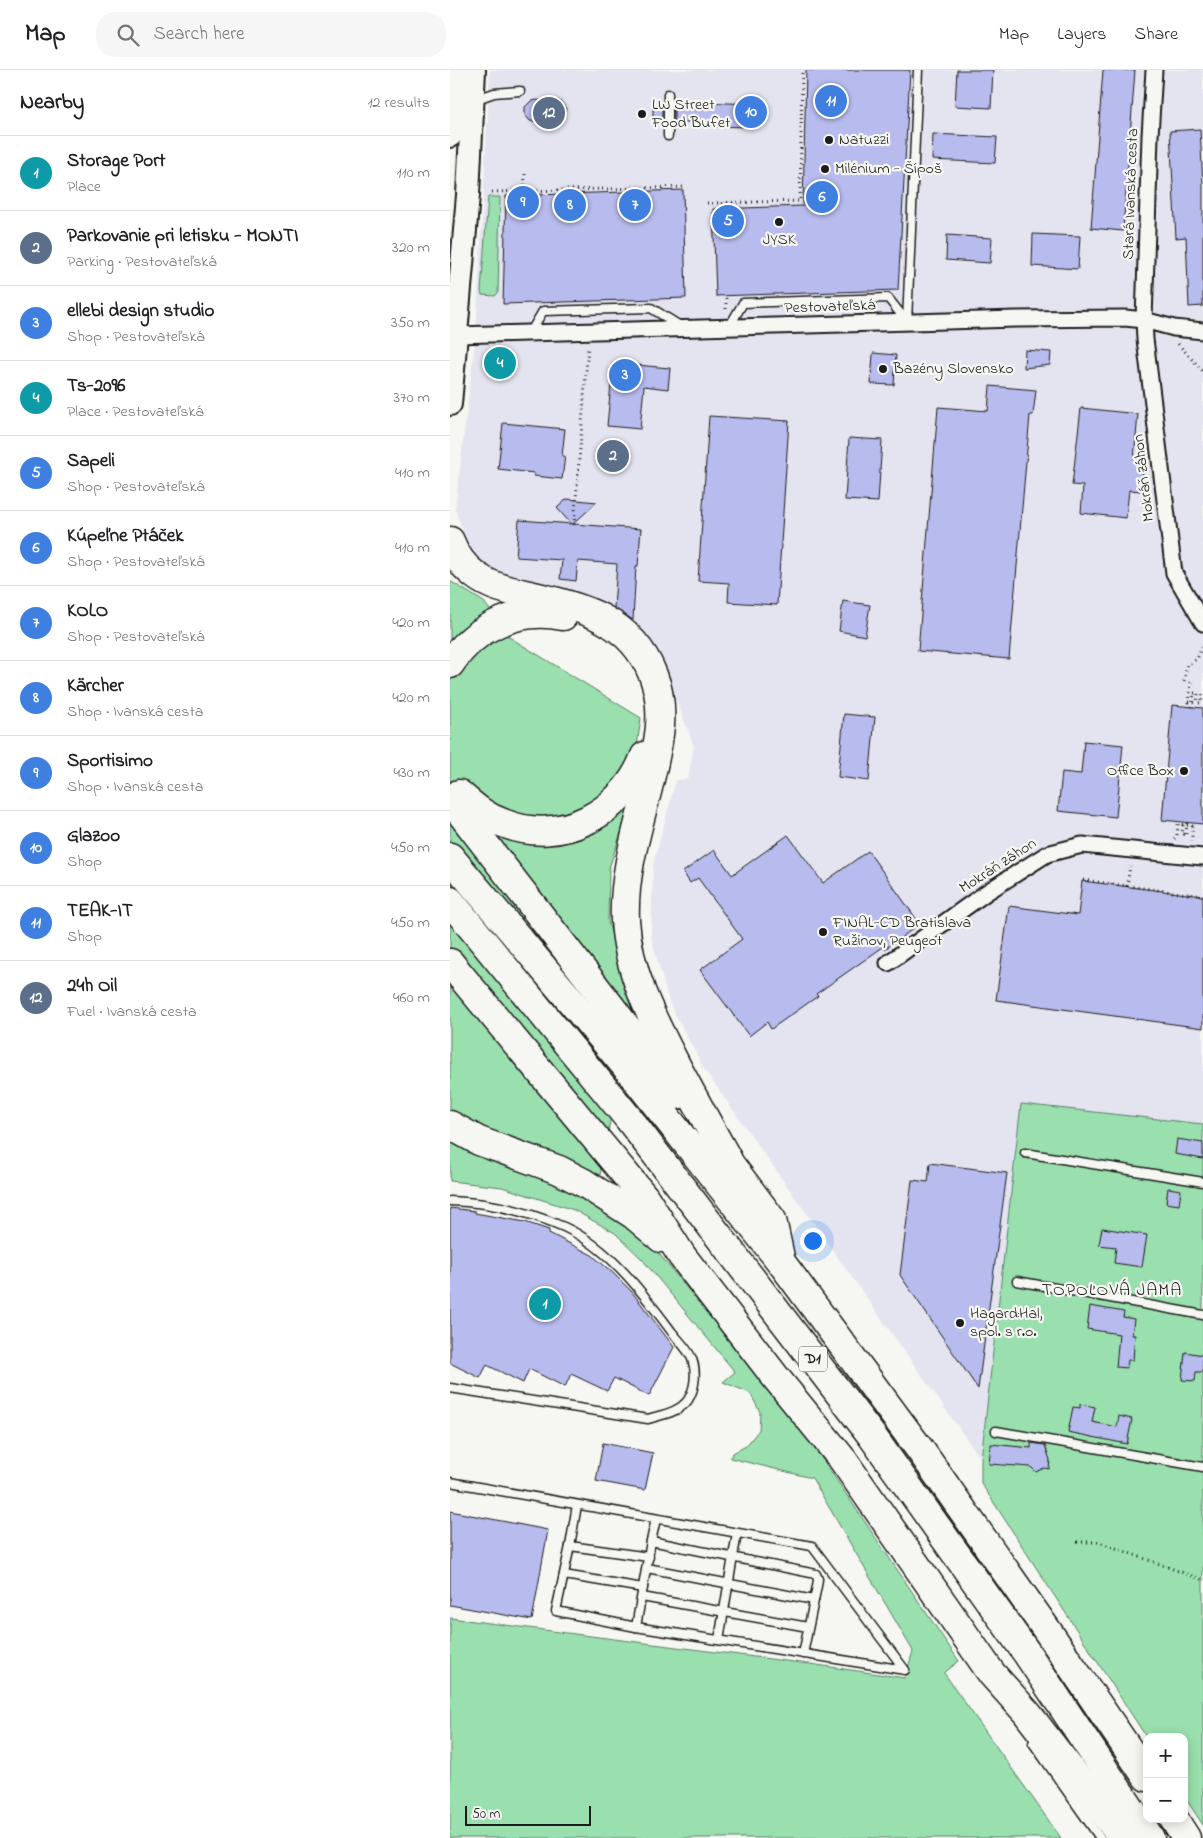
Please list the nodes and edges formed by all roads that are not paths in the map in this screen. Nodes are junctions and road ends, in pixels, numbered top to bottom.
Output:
1 (455, 70) edge
2 (474, 70) edge
3 (918, 70) edge
4 (1154, 70) edge
5 (520, 91) dead end
6 (668, 94) dead end
7 (472, 100) junction
8 (450, 136) edge
9 (668, 136) dead end
10 (1144, 320) junction
11 (907, 322) junction
12 (729, 327) junction
13 (684, 328) junction
14 (1203, 331) edge
15 (530, 333) junction
16 (453, 335) edge
17 (450, 404) edge
18 (450, 541) edge
19 (1203, 624) edge
20 (450, 664) edge
21 (655, 728) junction
22 (450, 786) edge
23 (450, 798) edge
24 (450, 857) edge
25 (1203, 857) edge
26 (450, 900) edge
27 (450, 963) edge
28 (888, 963) dead end
29 (450, 1125) edge
30 (450, 1137) edge
31 (479, 1141) junction
32 (1025, 1153) dead end
33 (728, 1160) junction
34 (1203, 1182) edge
35 (450, 1201) edge
36 (682, 1256) junction
37 (781, 1262) junction
38 (1017, 1281) dead end
39 (1203, 1315) edge
40 (450, 1388) edge
41 (996, 1431) dead end
42 (1203, 1467) edge
43 (450, 1482) edge
44 (576, 1505) junction
45 (656, 1519) junction
46 (737, 1533) junction
47 (652, 1541) junction
48 (570, 1546) junction
49 (649, 1557) junction
50 (732, 1558) junction
51 (647, 1568) junction
52 (564, 1575) junction
53 (728, 1584) junction
54 (643, 1588) junction
55 (642, 1597) junction
56 (814, 1600) junction
57 (723, 1612) junction
58 (636, 1627) junction
59 (808, 1627) junction
60 (719, 1640) junction
61 (803, 1654) junction
62 (992, 1674) junction
63 (1008, 1704) dead end
64 (1027, 1734) dead end
65 (1143, 1771) edge
66 (1177, 1823) edge
67 (1100, 1838) edge
68 (1123, 1838) edge
69 (1150, 1838) edge
70 (1186, 1838) edge

1 - 8 street
2 - 7 street
3 - 11 lane
4 - 10 street, Stará Ivanská cesta
5 - 7 lane
6 - 9 lane
7 - 16 street
10 - 11 street, Pestovateľská
10 - 14 street, Pestovateľská
10 - 19 street, Mokráň záhon
11 - 12 street, Pestovateľská
11 - 12 lane
12 - 13 street, Pestovateľská
13 - 15 street, Pestovateľská
13 - 15 lane
15 - 16 street, Pestovateľská
16 - 17 street
18 - 21 highway
20 - 21 highway
21 - 22 highway
21 - 33 highway
23 - 33 highway
24 - 37 highway, D1
25 - 28 street, Mokráň záhon
26 - 69 highway, D1
27 - 36 highway
29 - 31 highway
30 - 31 highway
31 - 36 highway
32 - 34 lane
33 - 37 highway
35 - 40 lane
36 - 62 highway
37 - 65 highway, D1
38 - 39 lane
41 - 42 lane
43 - 44 lane
44 - 45 lane
44 - 48 lane
45 - 46 lane
45 - 47 lane
46 - 50 lane
46 - 61 lane
47 - 49 lane
47 - 50 lane
48 - 49 lane
48 - 52 lane
49 - 51 lane
50 - 53 lane
50 - 56 lane
51 - 53 lane
51 - 54 lane
52 - 54 lane
52 - 58 lane
53 - 56 lane
53 - 57 lane
54 - 55 lane
55 - 57 lane
55 - 58 lane
56 - 59 lane
57 - 59 lane
57 - 60 lane
58 - 60 lane
59 - 61 lane
60 - 61 lane
62 - 63 lane
62 - 68 highway
64 - 67 lane
66 - 70 highway

